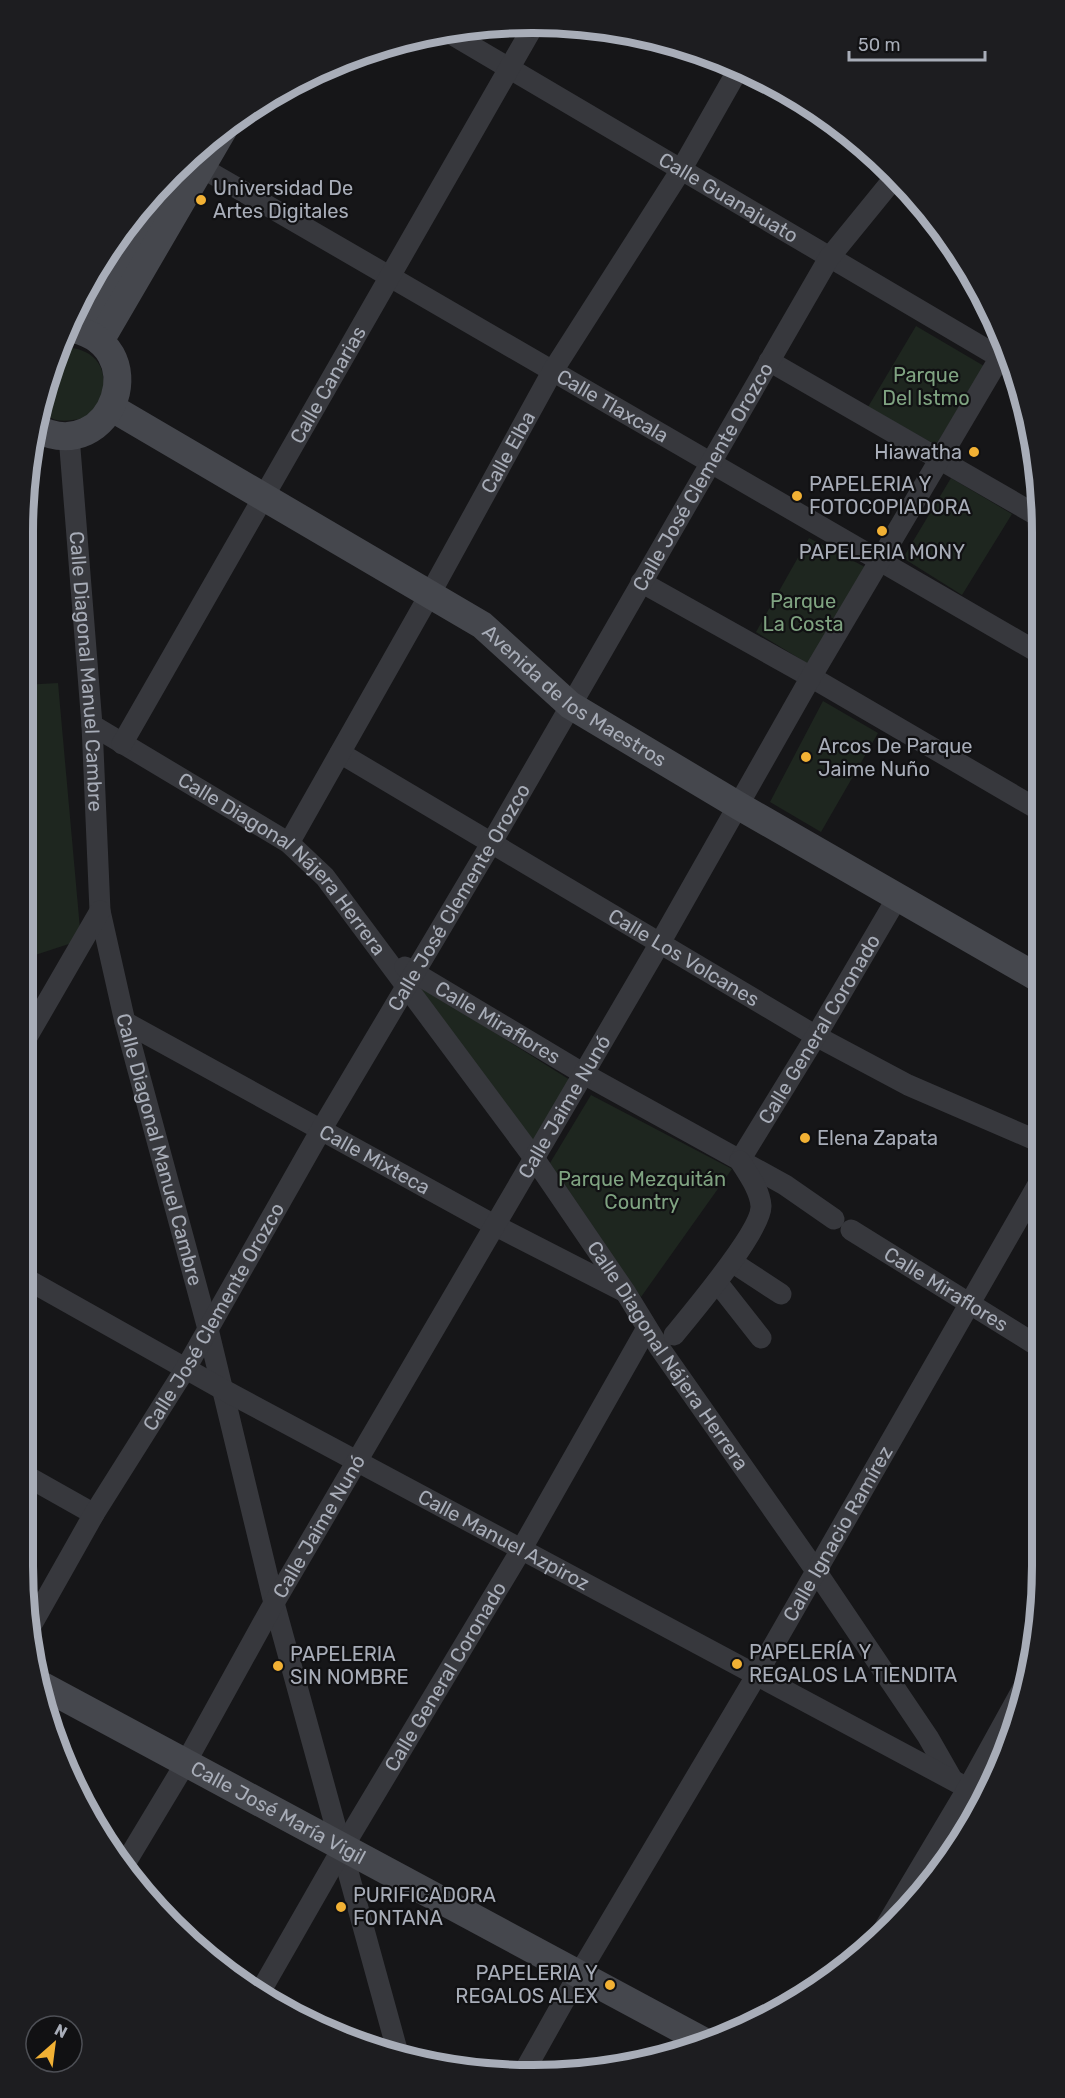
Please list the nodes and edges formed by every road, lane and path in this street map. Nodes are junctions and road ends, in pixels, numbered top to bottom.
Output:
1 (529, 33) edge
2 (458, 39) edge
3 (509, 69) junction
4 (734, 76) edge
5 (194, 164) edge
6 (192, 167) edge
7 (681, 170) junction
8 (890, 183) edge
9 (144, 219) edge
10 (829, 258) junction
11 (389, 277) junction
12 (82, 333) edge
13 (998, 351) edge
14 (769, 361) junction
15 (1002, 363) edge
16 (552, 372) junction
17 (112, 408) junction
18 (44, 431) edge
19 (69, 436) junction
20 (940, 459) junction
21 (710, 463) junction
22 (264, 496) junction
23 (1031, 512) edge
24 (880, 560) junction
25 (641, 582) junction
26 (430, 594) junction
27 (1032, 649) edge
28 (811, 677) junction
29 (570, 705) junction
30 (92, 724) junction
31 (122, 744) junction
32 (340, 753) junction
33 (739, 806) junction
34 (1032, 806) edge
35 (492, 842) junction
36 (289, 843) junction
37 (897, 898) junction
38 (100, 911) junction
39 (660, 943) junction
40 (1032, 974) edge
41 (410, 980) junction
42 (125, 1022) junction
43 (33, 1027) edge
44 (816, 1035) junction
45 (584, 1074) junction
46 (321, 1130) junction
47 (1032, 1139) edge
48 (534, 1158) junction
49 (740, 1160) junction
50 (1032, 1195) edge
51 (494, 1225) junction
52 (732, 1262) junction
53 (717, 1282) junction
54 (33, 1283) edge
55 (626, 1293) junction
56 (781, 1294) dead end
57 (971, 1304) junction
58 (647, 1328) junction
59 (208, 1329) junction
60 (674, 1335) dead end
61 (761, 1338) dead end
62 (1032, 1342) edge
63 (186, 1368) junction
64 (222, 1389) junction
65 (357, 1462) junction
66 (33, 1480) edge
67 (94, 1514) junction
68 (521, 1550) junction
69 (816, 1571) junction
70 (274, 1603) junction
71 (36, 1617) edge
72 (756, 1676) junction
73 (49, 1690) edge
74 (1009, 1715) edge
75 (185, 1764) junction
76 (969, 1788) edge
77 (342, 1849) junction
78 (128, 1859) edge
79 (898, 1906) edge
80 (579, 1974) junction
81 (263, 1986) edge
82 (696, 2037) edge
83 (396, 2046) edge
84 (528, 2065) edge

1 - 3 street, Calle Canarias
2 - 3 street, Calle Guanajuato
3 - 7 street, Calle Guanajuato
3 - 11 street, Calle Canarias
4 - 7 street, Calle Elba
5 - 11 street, Calle Tlaxcala
6 - 12 street
7 - 10 street, Calle Guanajuato
7 - 16 street, Calle Elba
8 - 10 street, Calle José Clemente Orozco
9 - 12 street
10 - 13 street, Calle Guanajuato
10 - 14 street, Calle José Clemente Orozco
11 - 16 street, Calle Tlaxcala
11 - 22 street, Calle Canarias
12 - 17 street
14 - 20 street
14 - 21 street, Calle José Clemente Orozco
15 - 20 street, Calle Jaime Nunó
16 - 21 street, Calle Tlaxcala
16 - 26 street, Calle Elba
17 - 19 street
17 - 22 street, Avenida de los Maestros
18 - 19 street
19 - 30 street, Calle Diagonal Manuel Cambre
20 - 23 street
20 - 24 street, Calle Jaime Nunó
21 - 24 street, Calle Tlaxcala
21 - 25 street, Calle José Clemente Orozco
22 - 26 street, Avenida de los Maestros
22 - 31 street, Calle Canarias
24 - 27 street, Calle Tlaxcala
24 - 28 street, Calle Jaime Nunó
25 - 28 street
25 - 29 street, Calle José Clemente Orozco
26 - 29 street, Avenida de los Maestros
26 - 32 street, Calle Elba
28 - 33 street, Calle Jaime Nunó
28 - 34 street
29 - 33 street, Avenida de los Maestros
29 - 35 street, Calle José Clemente Orozco
30 - 31 street, Calle Diagonal Nájera Herrera
30 - 38 street, Calle Diagonal Manuel Cambre
31 - 36 street, Calle Diagonal Nájera Herrera
32 - 35 street, Calle Los Volcanes
32 - 36 street, Calle Elba
33 - 37 street, Avenida de los Maestros
33 - 39 street, Calle Jaime Nunó
35 - 39 street, Calle Los Volcanes
35 - 41 street, Calle José Clemente Orozco
36 - 41 street, Calle Diagonal Nájera Herrera
37 - 40 street, Avenida de los Maestros
37 - 44 street, Calle General Coronado
38 - 42 street, Calle Diagonal Manuel Cambre
38 - 43 street
39 - 44 street, Calle Los Volcanes
39 - 45 street, Calle Jaime Nunó
41 - 45 street, Calle Miraflores
41 - 46 street, Calle José Clemente Orozco
41 - 48 street, Calle Diagonal Nájera Herrera
42 - 46 street, Calle Mixteca
42 - 59 street, Calle Diagonal Manuel Cambre
44 - 47 street, Calle Los Volcanes
44 - 49 street, Calle General Coronado
45 - 48 street, Calle Jaime Nunó
45 - 49 street, Calle Miraflores
46 - 51 street, Calle Mixteca
46 - 59 street, Calle José Clemente Orozco
48 - 51 street, Calle Jaime Nunó
48 - 55 street, Calle Diagonal Nájera Herrera
49 - 52 street
49 - 57 street, Calle Miraflores
50 - 57 street, Calle Ignacio Ramírez
51 - 55 street, Calle Mixteca
51 - 65 street, Calle Jaime Nunó
52 - 53 street
52 - 56 street
53 - 60 street
53 - 61 street
54 - 63 street, Calle Manuel Azpiroz
55 - 58 street, Calle Diagonal Nájera Herrera
57 - 62 street, Calle Miraflores
57 - 69 street, Calle Ignacio Ramírez
58 - 68 street, Calle General Coronado
58 - 69 street, Calle Diagonal Nájera Herrera
59 - 63 street, Calle José Clemente Orozco
59 - 64 street, Calle Diagonal Manuel Cambre
63 - 64 street, Calle Manuel Azpiroz
63 - 67 street, Calle José Clemente Orozco
64 - 65 street, Calle Manuel Azpiroz
64 - 70 street, Calle Diagonal Manuel Cambre
65 - 68 street, Calle Manuel Azpiroz
65 - 70 street, Calle Jaime Nunó
66 - 67 street
67 - 71 street, Calle José Clemente Orozco
68 - 72 street, Calle Manuel Azpiroz
68 - 77 street, Calle General Coronado
69 - 72 street, Calle Ignacio Ramírez
69 - 76 street, Calle Diagonal Nájera Herrera
70 - 75 street, Calle Jaime Nunó
70 - 77 street, Calle Diagonal Manuel Cambre
72 - 76 street, Calle Manuel Azpiroz
72 - 80 street, Calle Ignacio Ramírez
73 - 75 street, Calle José María Vigil
74 - 76 street
75 - 77 street, Calle José María Vigil
75 - 78 street, Calle Jaime Nunó
76 - 79 street
77 - 80 street, Calle José María Vigil
77 - 81 street, Calle General Coronado
77 - 83 street, Calle Diagonal Manuel Cambre
80 - 82 street, Calle José María Vigil
80 - 84 street, Calle Ignacio Ramírez

